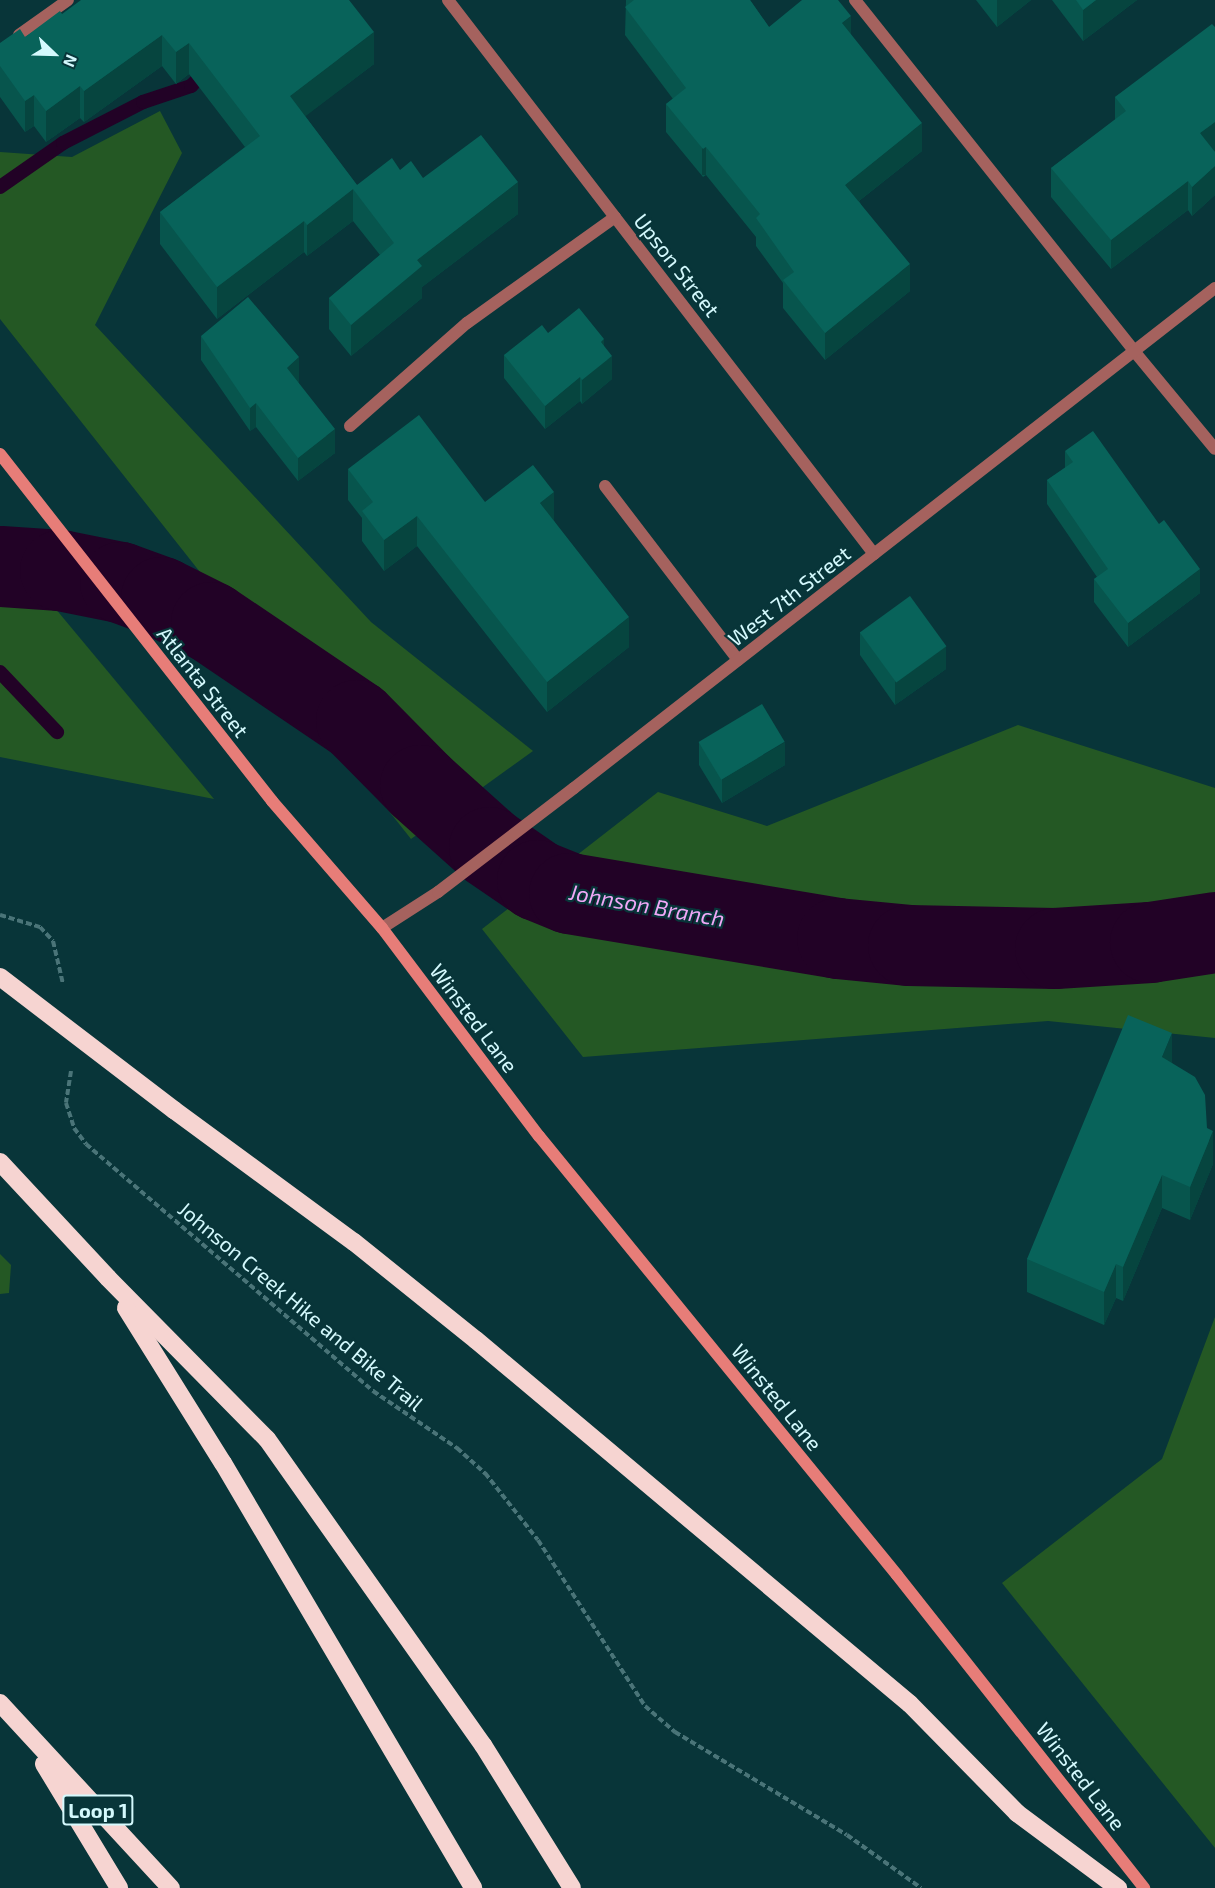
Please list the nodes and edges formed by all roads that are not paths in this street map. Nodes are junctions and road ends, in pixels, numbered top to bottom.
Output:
1 (68, 0) edge
2 (448, 0) edge
3 (855, 0) edge
4 (20, 35) edge
5 (615, 218) junction
6 (1215, 288) edge
7 (1134, 351) junction
8 (350, 426) dead end
9 (1215, 449) edge
10 (0, 454) edge
11 (605, 486) dead end
12 (874, 554) junction
13 (738, 660) junction
14 (382, 928) junction
15 (0, 977) edge
16 (0, 1162) edge
17 (108, 1278) junction
18 (0, 1703) edge
19 (24, 1732) junction
20 (119, 1888) edge
21 (171, 1888) edge
22 (473, 1888) edge
23 (572, 1888) edge
24 (1118, 1888) edge
25 (1144, 1888) edge

1 - 4 street
2 - 5 street, Upson Street
3 - 7 street
5 - 8 street
5 - 12 street, Upson Street
6 - 7 street, West 7th Street
7 - 9 street
7 - 12 street, West 7th Street
10 - 14 main road, Atlanta Street
11 - 13 street
12 - 13 street, West 7th Street
13 - 14 street, West 7th Street
14 - 25 main road, Winsted Lane
15 - 24 highway, bridge
16 - 17 highway
17 - 22 highway
17 - 23 highway
18 - 19 highway, Loop 1
19 - 20 highway
19 - 21 highway, Loop 1

